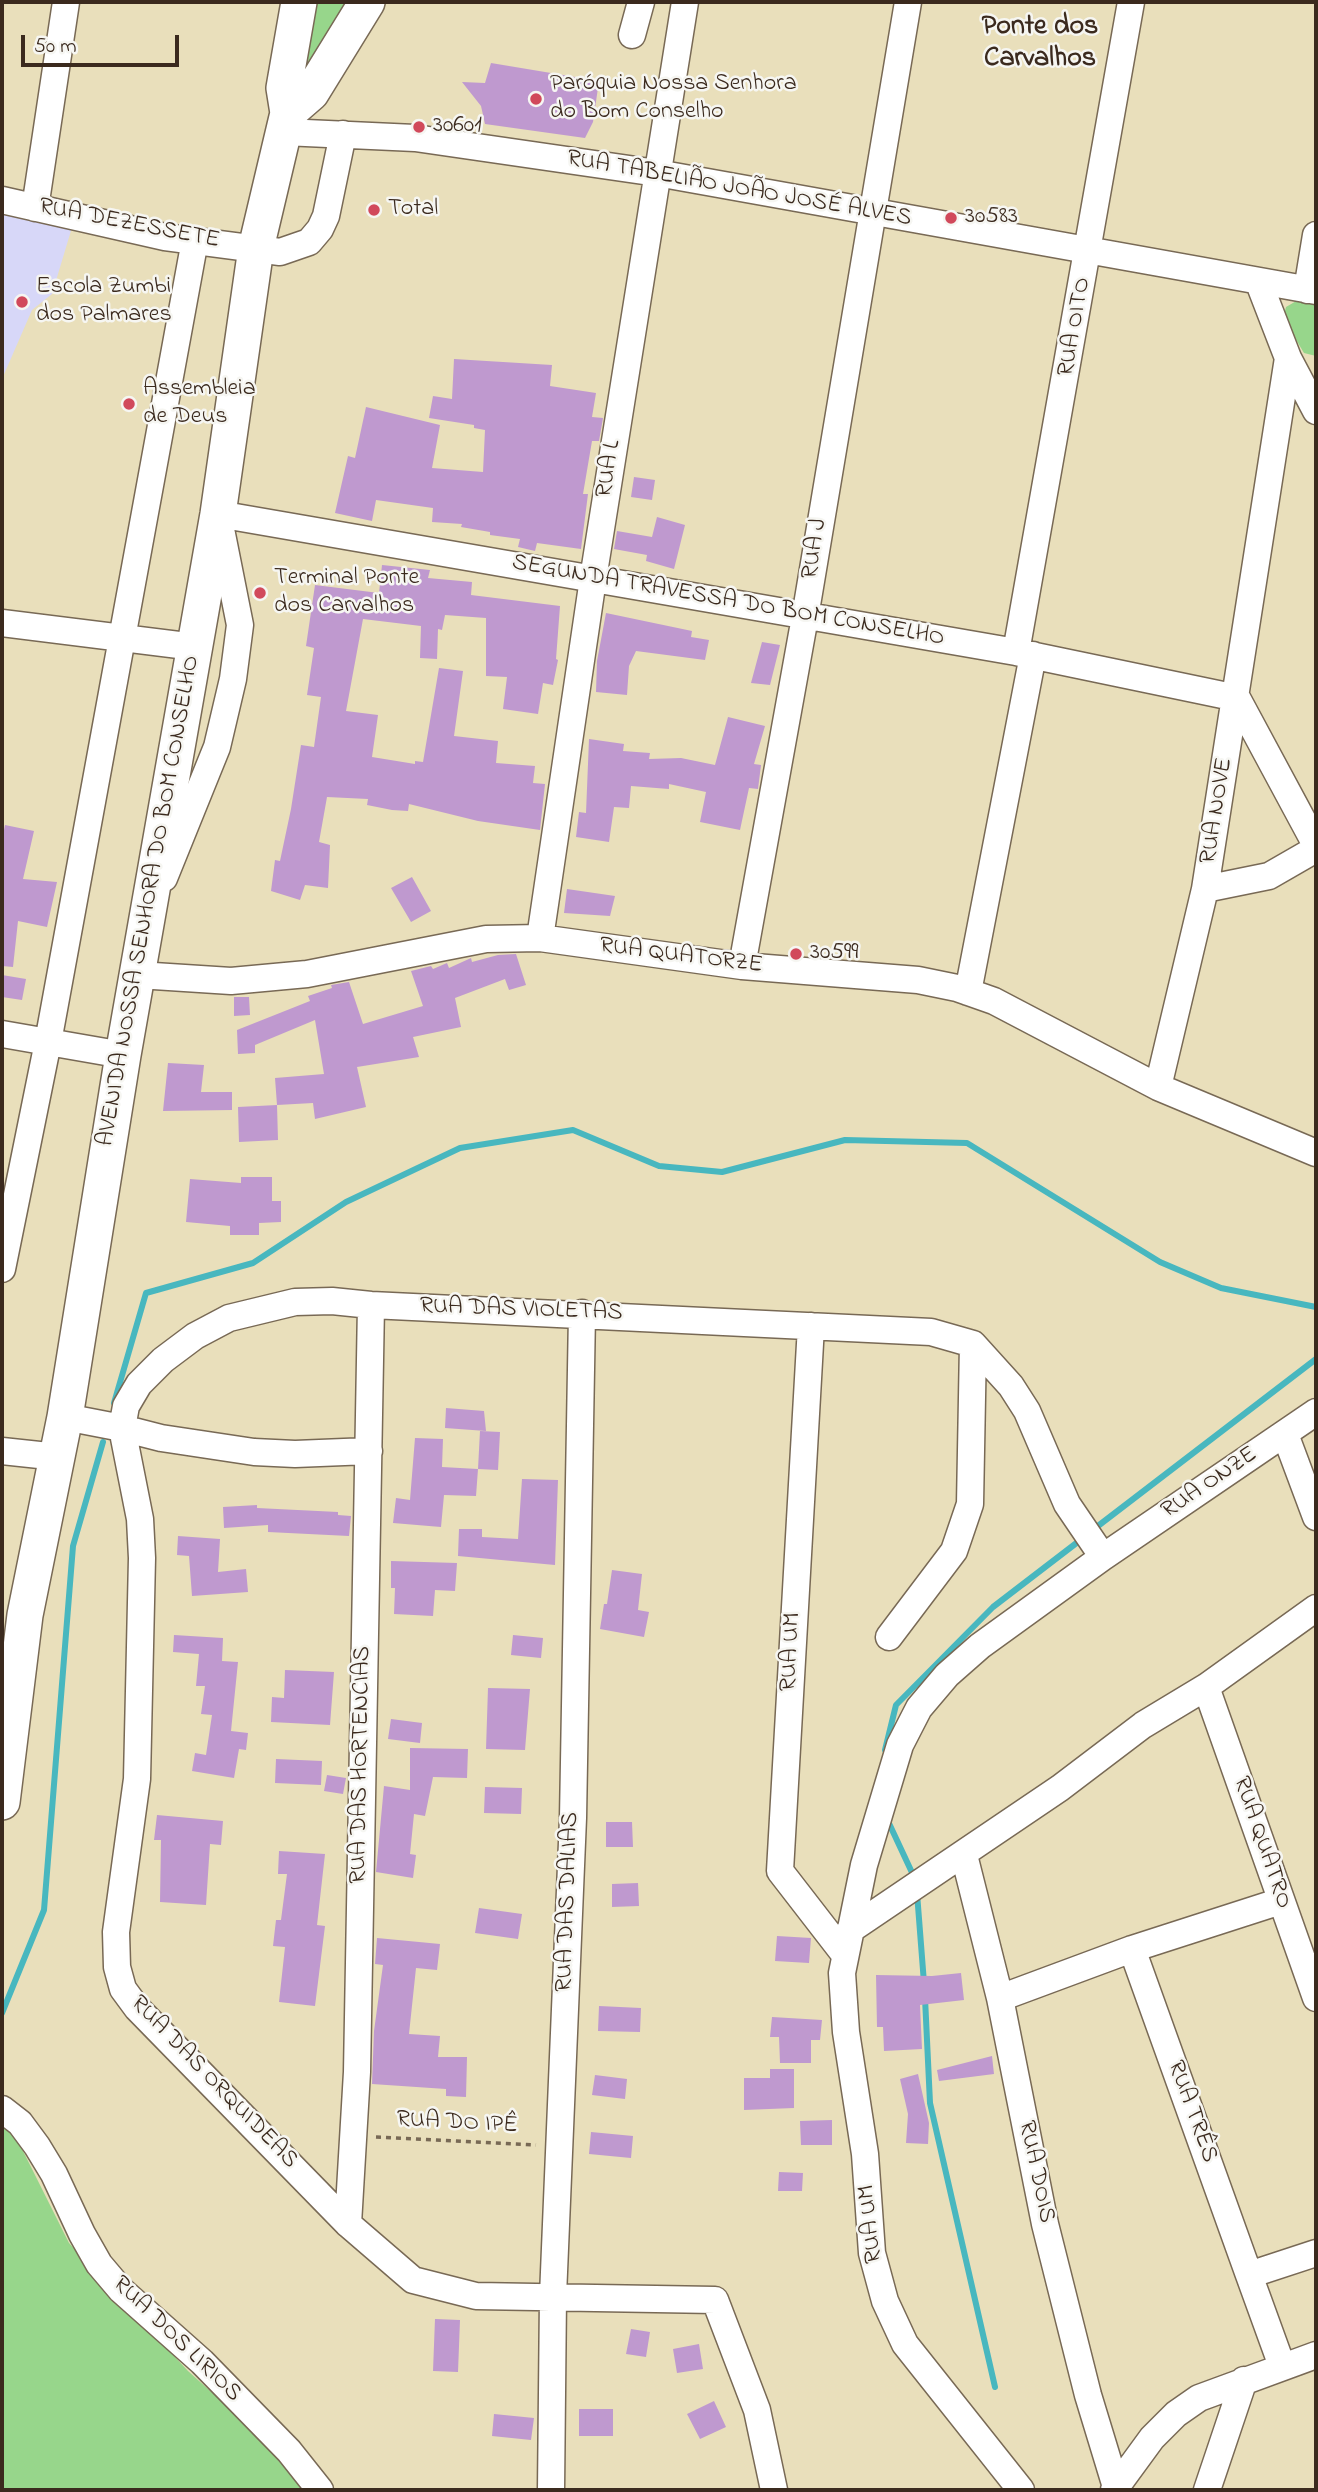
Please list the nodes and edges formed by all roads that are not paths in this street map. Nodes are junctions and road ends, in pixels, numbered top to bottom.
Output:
1 (66, 2) edge
2 (299, 2) edge
3 (367, 2) edge
4 (641, 2) edge
5 (685, 2) edge
6 (908, 2) edge
7 (1131, 2) edge
8 (632, 35) dead end
9 (286, 122) junction
10 (343, 134) junction
11 (657, 173) junction
12 (2, 200) edge
13 (34, 208) junction
14 (872, 213) junction
15 (1316, 235) edge
16 (195, 240) junction
17 (257, 248) junction
18 (1089, 252) junction
19 (1259, 283) junction
20 (1311, 290) edge
21 (1300, 367) edge
22 (1316, 411) edge
23 (218, 514) junction
24 (593, 579) junction
25 (805, 617) junction
26 (2, 623) edge
27 (121, 638) junction
28 (195, 647) junction
29 (1025, 653) junction
30 (1237, 698) junction
31 (1316, 847) edge
32 (1205, 889) junction
33 (149, 912) junction
34 (540, 938) junction
35 (742, 966) junction
36 (138, 975) junction
37 (968, 992) junction
38 (2, 1034) edge
39 (48, 1042) junction
40 (123, 1055) junction
41 (1158, 1087) junction
42 (1316, 1153) edge
43 (2, 1269) edge
44 (371, 1305) junction
45 (582, 1313) junction
46 (811, 1326) junction
47 (973, 1344) junction
48 (1316, 1412) edge
49 (65, 1417) junction
50 (122, 1428) junction
51 (1285, 1434) junction
52 (2, 1451) edge
53 (369, 1451) junction
54 (58, 1457) junction
55 (1316, 1517) edge
56 (1103, 1557) junction
57 (1316, 1608) edge
58 (889, 1637) dead end
59 (12, 1639) edge
60 (1206, 1687) junction
61 (2, 1802) edge
62 (964, 1854) junction
63 (1281, 1901) junction
64 (848, 1943) junction
65 (1132, 1949) junction
66 (1000, 1998) junction
67 (1316, 1998) edge
68 (2, 2109) edge
69 (348, 2224) junction
70 (1316, 2253) edge
71 (1249, 2275) junction
72 (553, 2296) junction
73 (1316, 2355) edge
74 (1282, 2366) junction
75 (1244, 2380) junction
76 (1115, 2488) edge
77 (320, 2490) edge
78 (551, 2490) edge
79 (774, 2490) edge
80 (1021, 2490) edge
81 (1207, 2490) edge

1 - 13 street
2 - 9 main road, AVENIDA NOSSA SENHORA DO BOM CONSELHO
3 - 9 main road
4 - 8 street
5 - 11 street, RUA L
6 - 14 street, RUA J
7 - 18 street, RUA OITO
9 - 10 street, RUA TABELIÃO JOÃO JOSÉ ALVES
9 - 17 main road, AVENIDA NOSSA SENHORA DO BOM CONSELHO
10 - 11 street, RUA TABELIÃO JOÃO JOSÉ ALVES
10 - 17 street, RUA DEZESSETE
11 - 14 street, RUA TABELIÃO JOÃO JOSÉ ALVES
11 - 24 street, RUA L
12 - 13 street, RUA DEZESSETE
13 - 16 street, RUA DEZESSETE
14 - 18 street, RUA TABELIÃO JOÃO JOSÉ ALVES
14 - 25 street, RUA J
15 - 20 street
16 - 17 street, RUA DEZESSETE
16 - 27 street
17 - 23 main road, AVENIDA NOSSA SENHORA DO BOM CONSELHO
18 - 19 street, RUA TABELIÃO JOÃO JOSÉ ALVES
18 - 29 street, RUA OITO
19 - 20 street, RUA TABELIÃO JOÃO JOSÉ ALVES
19 - 21 street
21 - 22 street
21 - 30 street
23 - 24 street, SEGUNDA TRAVESSA DO BOM CONSELHO
23 - 28 main road, AVENIDA NOSSA SENHORA DO BOM CONSELHO
23 - 33 street
24 - 25 street, SEGUNDA TRAVESSA DO BOM CONSELHO
24 - 34 street, RUA L
25 - 29 street, SEGUNDA TRAVESSA DO BOM CONSELHO
25 - 35 street, RUA J
26 - 27 street
27 - 28 street
27 - 39 street
28 - 33 main road, AVENIDA NOSSA SENHORA DO BOM CONSELHO
29 - 30 street, SEGUNDA TRAVESSA DO BOM CONSELHO
29 - 37 street, RUA OITO
30 - 31 street, RUA NOVE
30 - 32 street, RUA NOVE
31 - 32 street
32 - 41 street, RUA NOVE
33 - 36 main road, AVENIDA NOSSA SENHORA DO BOM CONSELHO
34 - 35 street, RUA QUATORZE
34 - 36 street, RUA QUATORZE
35 - 37 street, RUA QUATORZE
36 - 40 main road, AVENIDA NOSSA SENHORA DO BOM CONSELHO
37 - 41 street, RUA QUATORZE
38 - 39 street
39 - 40 street
39 - 43 street
40 - 49 main road, AVENIDA NOSSA SENHORA DO BOM CONSELHO
41 - 42 street, RUA QUATORZE
44 - 45 street, RUA DAS VIOLETAS
44 - 50 street, RUA DAS VIOLETAS
44 - 53 street, RUA DAS HORTENCIAS
45 - 46 street, RUA DAS VIOLETAS
45 - 72 street, RUA DAS DALIAS
46 - 47 street, RUA DAS VIOLETAS
46 - 64 street, RUA UM
47 - 56 street
47 - 58 street
48 - 51 street, RUA ONZE
49 - 50 street
49 - 54 main road, AVENIDA NOSSA SENHORA DO BOM CONSELHO
50 - 53 street
50 - 69 street, RUA DAS ORQUIDEAS
51 - 55 street
51 - 56 street, RUA ONZE
52 - 54 street
53 - 69 street, RUA DAS HORTENCIAS
54 - 59 main road, AVENIDA NOSSA SENHORA DO BOM CONSELHO
56 - 64 street, RUA UM
57 - 60 street
59 - 61 main road, AVENIDA NOSSA SENHORA DO BOM CONSELHO
60 - 62 street
60 - 63 street, RUA QUATRO
62 - 64 street
62 - 66 street, RUA DOIS
63 - 65 street
63 - 67 street, RUA QUATRO
64 - 80 street, RUA UM
65 - 66 street
65 - 71 street, RUA TRÊS
66 - 76 street, RUA DOIS
68 - 77 street, RUA DOS LIRIOS
69 - 72 street, RUA DAS ORQUIDEAS
70 - 71 street
71 - 74 street, RUA TRÊS
72 - 78 street, RUA DAS DALIAS
72 - 79 street, RUA DAS ORQUIDEAS
73 - 74 street
74 - 75 street
75 - 76 street
75 - 81 street

